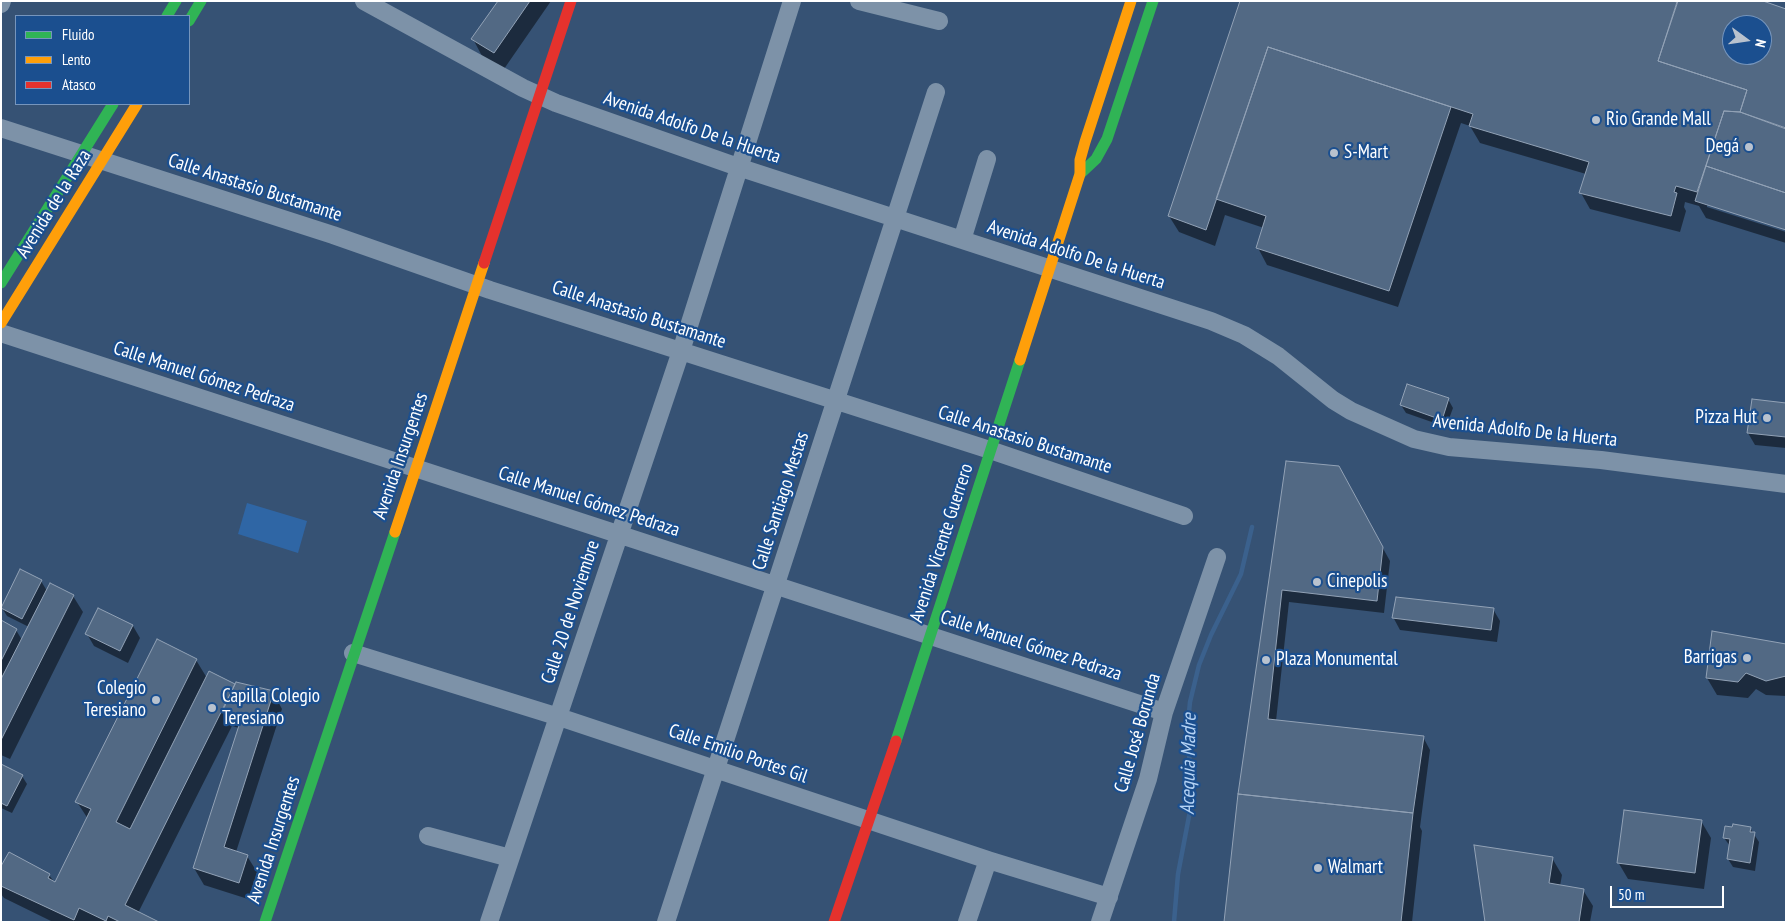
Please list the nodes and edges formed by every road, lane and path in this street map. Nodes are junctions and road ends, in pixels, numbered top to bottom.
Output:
1 (176, 1) edge
2 (201, 1) edge
3 (364, 1) edge
4 (571, 1) edge
5 (792, 1) edge
6 (859, 1) edge
7 (1131, 1) edge
8 (1153, 1) edge
9 (168, 15) edge
10 (190, 19) edge
11 (939, 21) dead end
12 (936, 92) dead end
13 (539, 96) junction
14 (112, 105) edge
15 (135, 105) edge
16 (1, 128) edge
17 (82, 154) junction
18 (987, 159) dead end
19 (101, 160) junction
20 (738, 167) junction
21 (1080, 174) junction
22 (894, 218) junction
23 (962, 240) junction
24 (1050, 268) junction
25 (1, 283) edge
26 (478, 286) junction
27 (1, 323) edge
28 (1, 332) edge
29 (681, 351) junction
30 (835, 400) junction
31 (990, 450) junction
32 (414, 468) junction
33 (1786, 484) edge
34 (1184, 516) dead end
35 (619, 534) junction
36 (1218, 557) dead end
37 (776, 584) junction
38 (930, 636) junction
39 (353, 653) junction
40 (1164, 712) junction
41 (559, 717) junction
42 (714, 768) junction
43 (868, 820) junction
44 (428, 836) dead end
45 (510, 858) junction
46 (988, 860) junction
47 (1108, 897) junction
48 (265, 922) edge
49 (488, 922) edge
50 (666, 922) edge
51 (834, 922) edge
52 (968, 922) edge
53 (1100, 922) edge

1 - 9 street
2 - 10 street
3 - 13 street, Avenida Adolfo De la Huerta
4 - 13 street, Avenida Insurgentes
5 - 20 street, Calle 20 de Noviembre
6 - 11 street
7 - 21 street, Avenida Vicente Guerrero
8 - 21 street, Avenida Vicente Guerrero
12 - 22 street, Calle Santiago Mestas
13 - 20 street, Avenida Adolfo De la Huerta
13 - 26 street, Avenida Insurgentes
14 - 17 street, Avenida de la Raza
15 - 19 street, Avenida de la Raza
16 - 17 street, Calle Anastasio Bustamante
17 - 19 street, Calle Anastasio Bustamante
17 - 25 street, Avenida de la Raza
18 - 23 street
19 - 26 street, Calle Anastasio Bustamante
19 - 27 street, Avenida de la Raza
20 - 22 street, Avenida Adolfo De la Huerta
20 - 29 street, Calle 20 de Noviembre
21 - 24 street, Avenida Vicente Guerrero
22 - 23 street, Avenida Adolfo De la Huerta
22 - 30 street, Calle Santiago Mestas
23 - 24 street, Avenida Adolfo De la Huerta
24 - 31 street, Avenida Vicente Guerrero
24 - 33 street, Avenida Adolfo De la Huerta
26 - 29 street, Calle Anastasio Bustamante
26 - 32 street, Avenida Insurgentes
28 - 32 street, Calle Manuel Gómez Pedraza
29 - 30 street, Calle Anastasio Bustamante
29 - 35 street, Calle 20 de Noviembre
30 - 31 street, Calle Anastasio Bustamante
30 - 37 street, Calle Santiago Mestas
31 - 34 street, Calle Anastasio Bustamante
31 - 38 street, Avenida Vicente Guerrero
32 - 35 street, Calle Manuel Gómez Pedraza
32 - 39 street, Avenida Insurgentes
35 - 37 street, Calle Manuel Gómez Pedraza
35 - 41 street, Calle 20 de Noviembre
36 - 40 street, Calle José Borunda
37 - 38 street, Calle Manuel Gómez Pedraza
37 - 42 street, Calle Santiago Mestas
38 - 40 street, Calle Manuel Gómez Pedraza
38 - 43 street, Avenida Vicente Guerrero
39 - 41 street, Calle Emilio Portes Gil
39 - 48 street, Avenida Insurgentes
40 - 47 street, Calle José Borunda
41 - 42 street, Calle Emilio Portes Gil
41 - 45 street, Calle 20 de Noviembre
42 - 43 street, Calle Emilio Portes Gil
42 - 50 street, Calle Santiago Mestas
43 - 46 street, Calle Emilio Portes Gil
43 - 51 street, Avenida Vicente Guerrero
44 - 45 street
45 - 49 street, Calle 20 de Noviembre
46 - 47 street, Calle Emilio Portes Gil
46 - 52 street
47 - 53 street, Calle José Borunda

